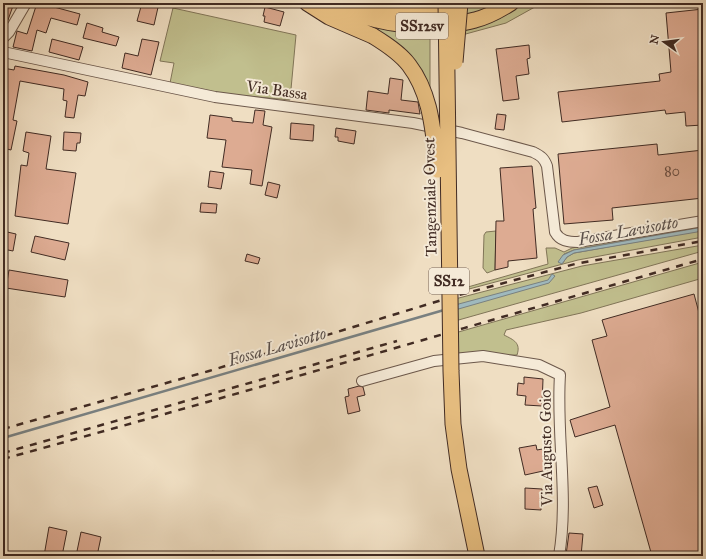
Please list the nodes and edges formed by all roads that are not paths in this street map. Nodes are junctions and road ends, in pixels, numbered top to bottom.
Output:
1 (26, 3) edge
2 (308, 3) edge
3 (332, 3) edge
4 (358, 3) edge
5 (460, 3) edge
6 (511, 3) edge
7 (445, 4) edge
8 (426, 26) junction
9 (3, 38) edge
10 (3, 52) edge
11 (443, 167) junction
12 (703, 221) edge
13 (362, 380) dead end
14 (467, 556) edge
15 (477, 556) edge
16 (560, 556) edge

1 - 9 street
2 - 11 highway, SS12sv, bridge
3 - 8 highway, SS12sv
4 - 7 highway, SS12sv
5 - 11 highway, SS12sv, bridge
6 - 8 highway, SS12sv
7 - 8 highway
7 - 11 highway, Tangenziale Ovest / SS12, bridge
10 - 12 street, Via Bassa
11 - 14 highway, Tangenziale Ovest / SS12
11 - 15 highway, Tangenziale Ovest / SS12, bridge
13 - 16 street, Via Augusto Goio

